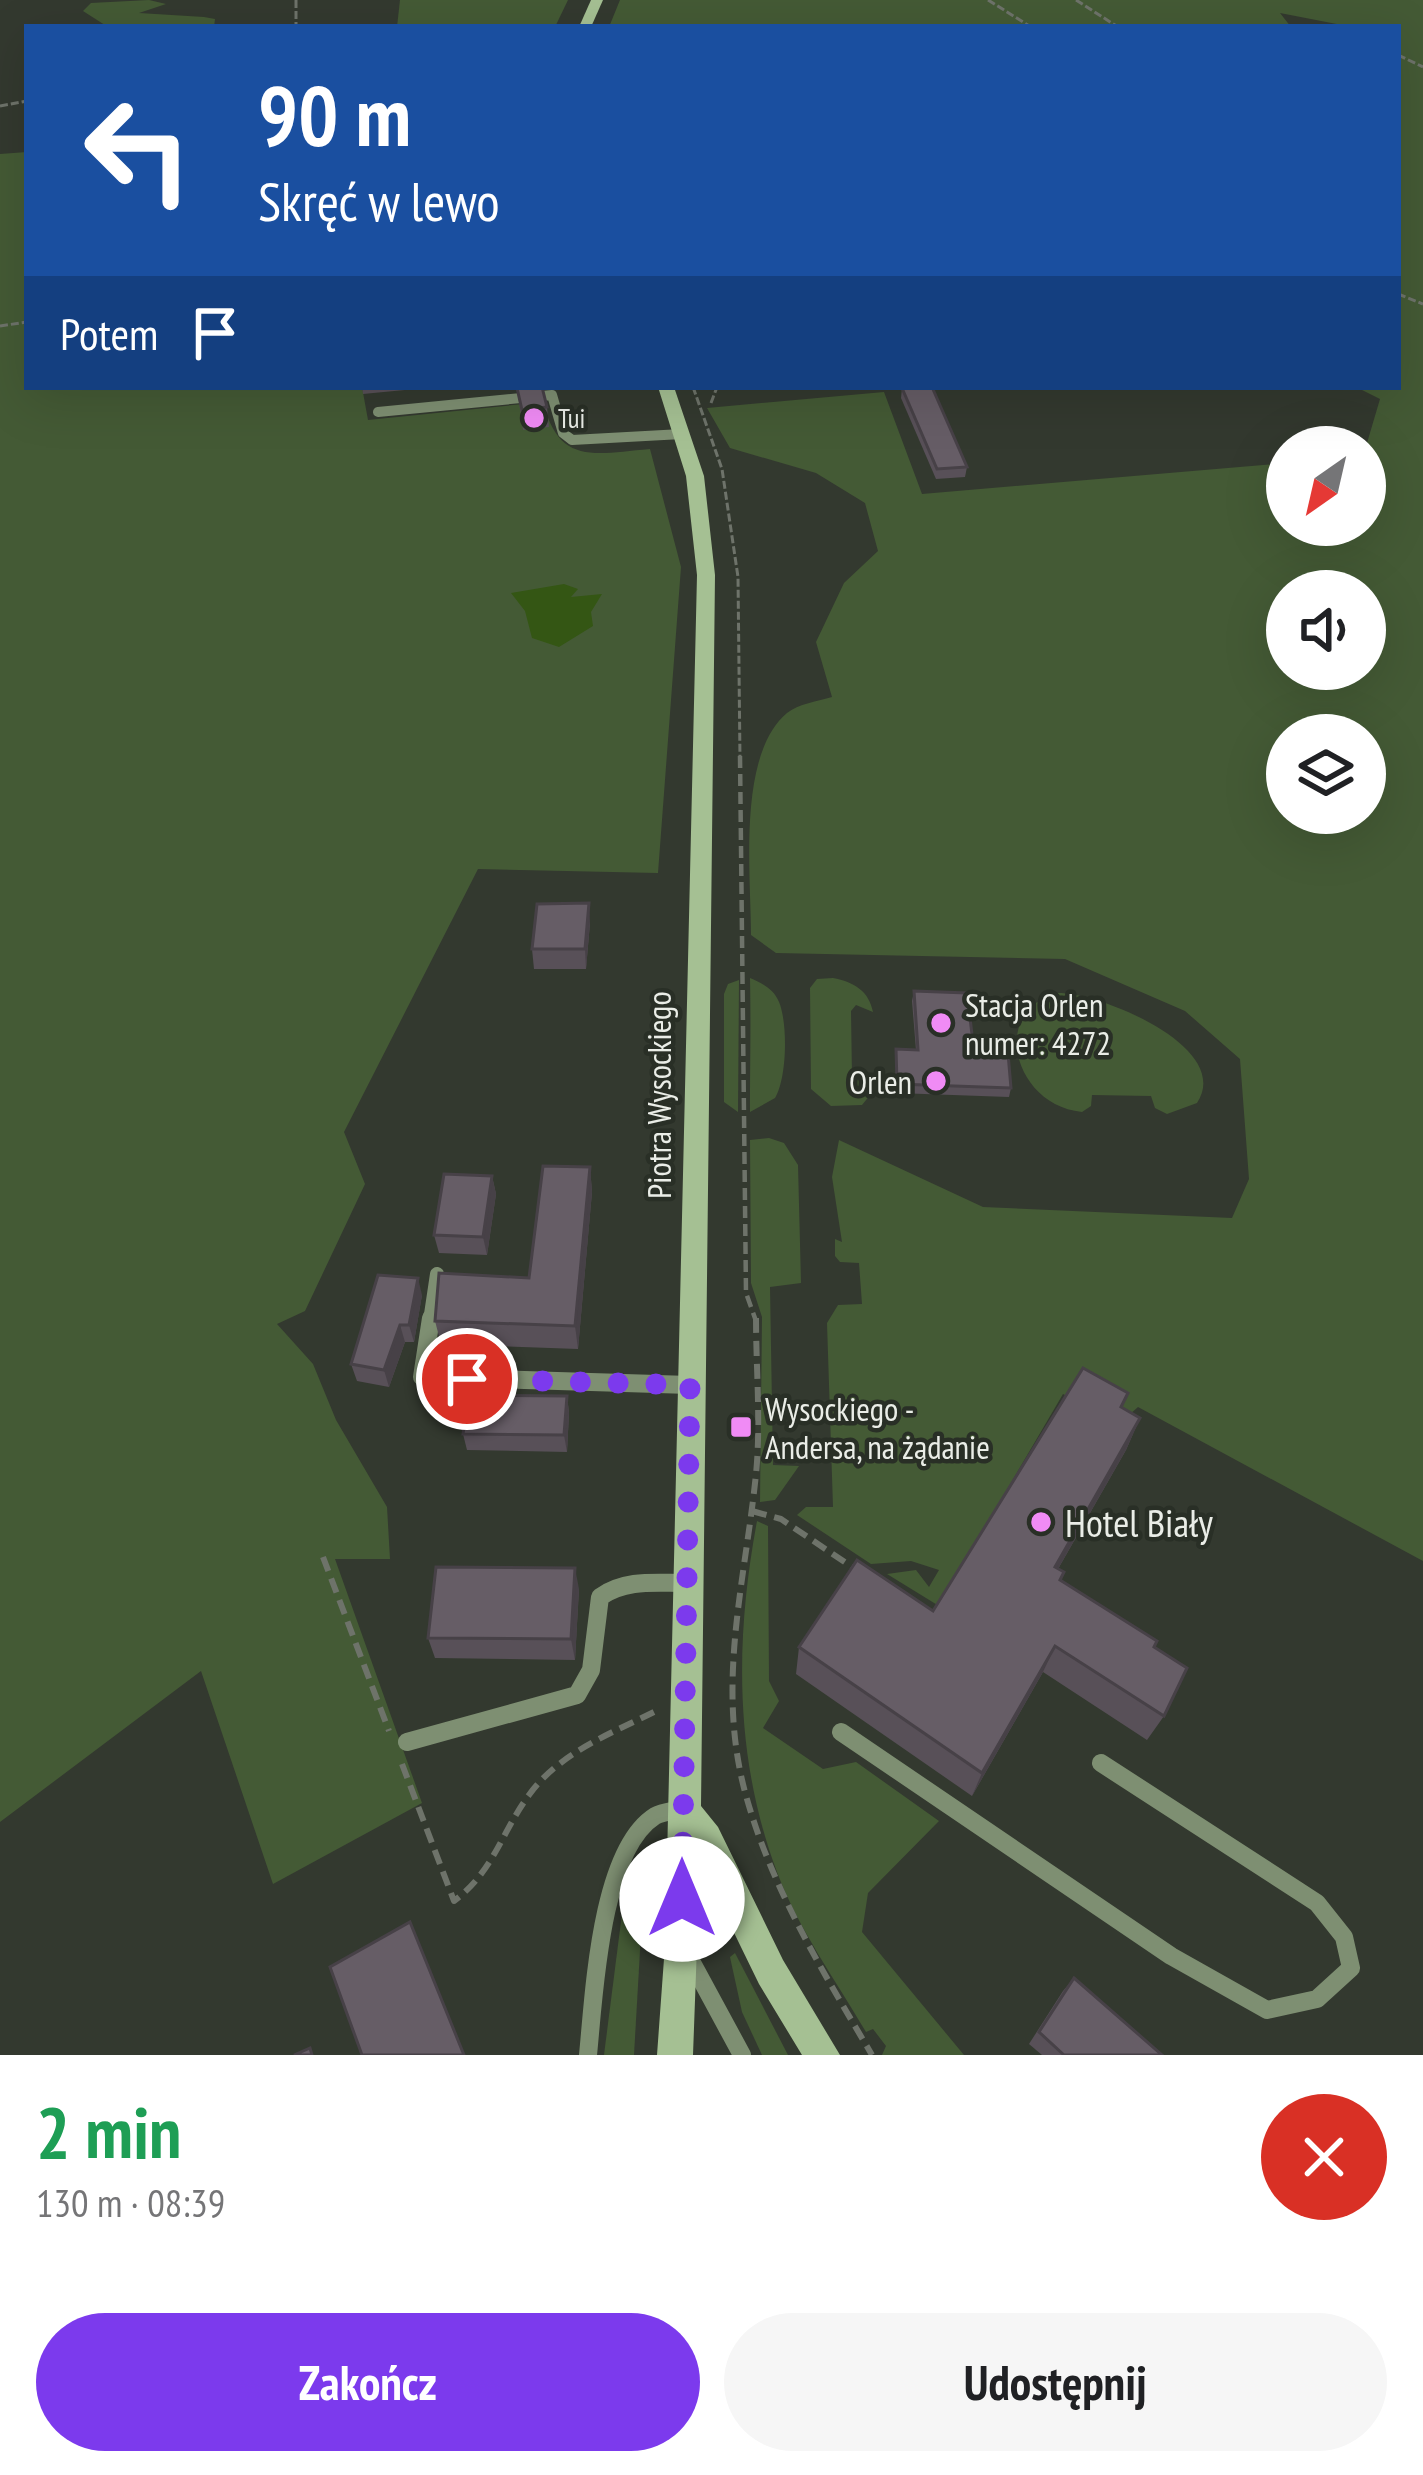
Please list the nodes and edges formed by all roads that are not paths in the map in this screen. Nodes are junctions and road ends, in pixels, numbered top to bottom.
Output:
1 (667, 390) edge
2 (378, 412) dead end
3 (682, 434) junction
4 (437, 1274) edge
5 (690, 1385) junction
6 (685, 1583) junction
7 (841, 1732) dead end
8 (406, 1742) dead end
9 (1101, 1763) dead end
10 (682, 1809) junction
11 (682, 1945) junction
12 (588, 2055) edge
13 (675, 2055) edge
14 (742, 2055) edge
15 (822, 2055) edge

1 - 3 street, Piotra Wysockiego
2 - 3 lane
3 - 5 street, Piotra Wysockiego
4 - 5 lane
5 - 6 street, Piotra Wysockiego
6 - 8 lane
6 - 10 street, Piotra Wysockiego
7 - 9 lane
10 - 11 street, Piotra Wysockiego
10 - 12 lane
10 - 15 street
11 - 13 street, Piotra Wysockiego
11 - 14 lane

